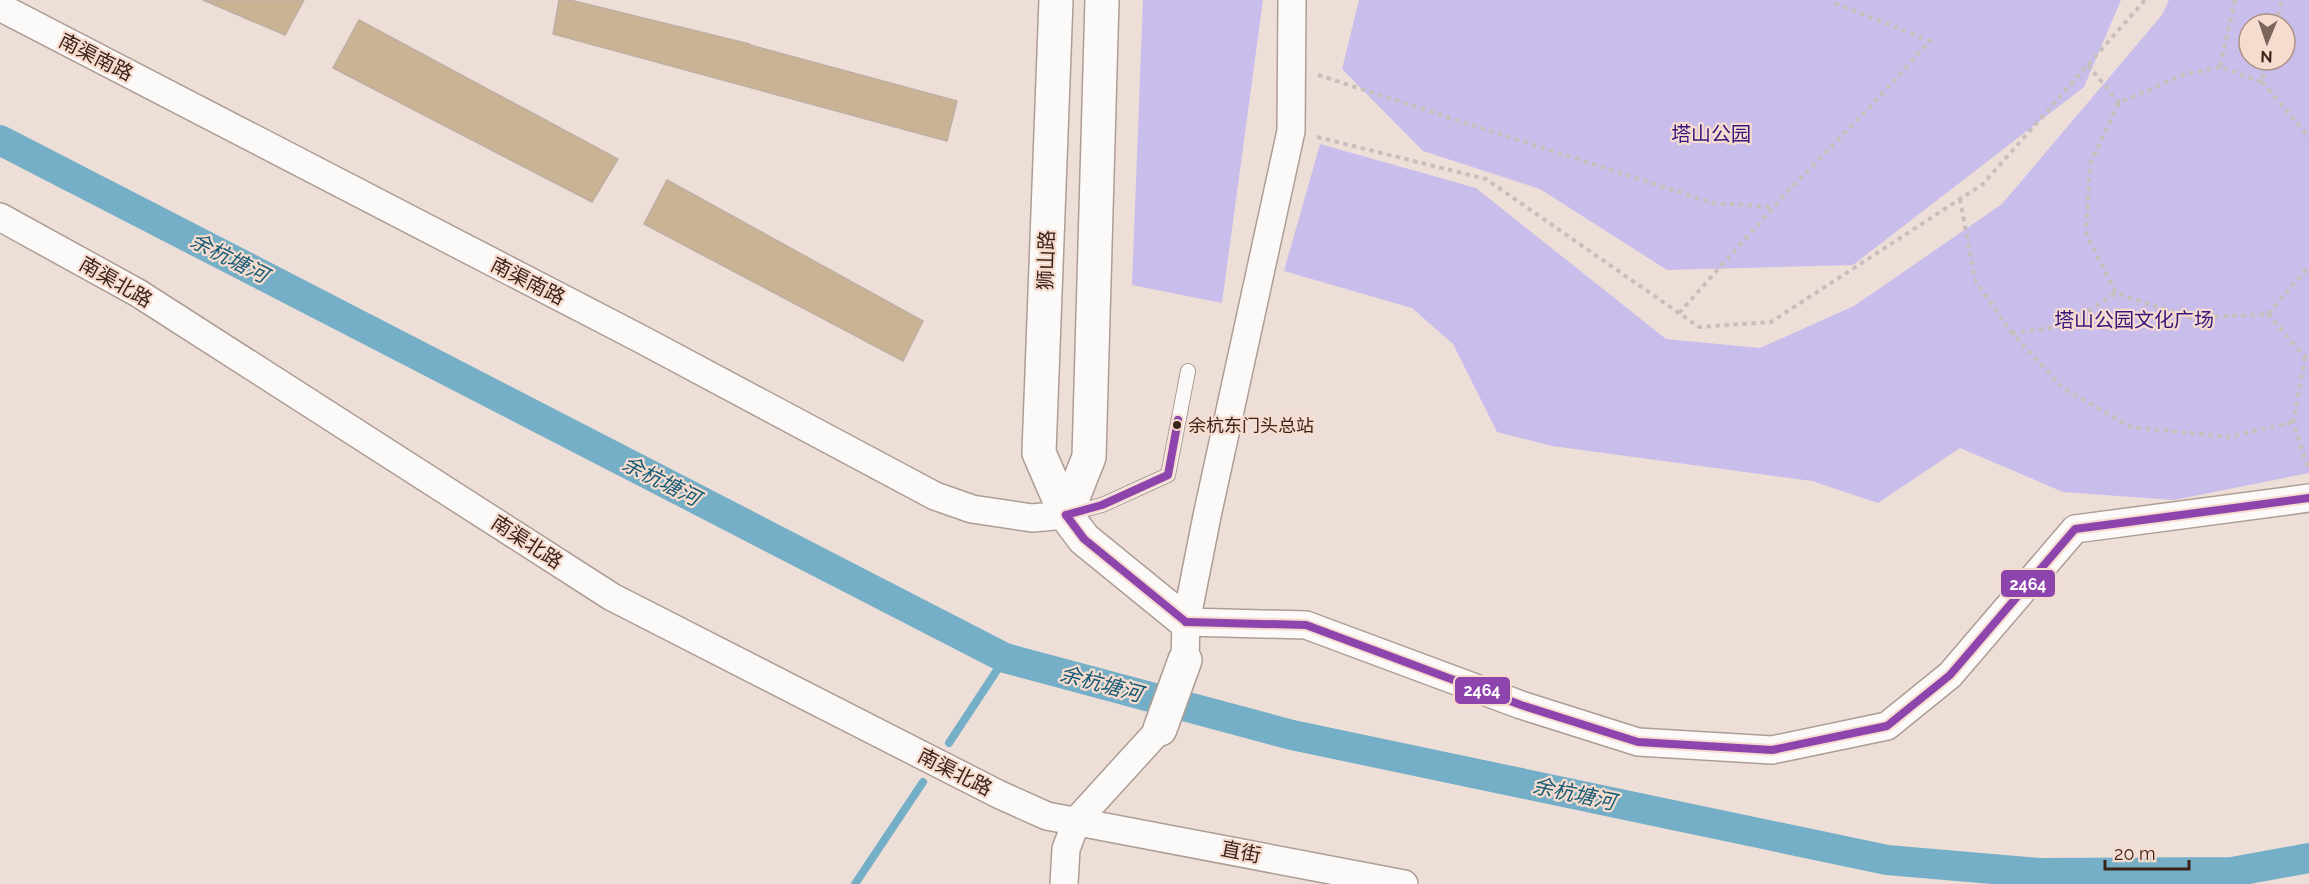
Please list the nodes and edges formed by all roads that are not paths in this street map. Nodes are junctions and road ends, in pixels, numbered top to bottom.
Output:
1 (1056, 0) edge
2 (1102, 0) edge
3 (1292, 0) edge
4 (0, 8) edge
5 (0, 217) edge
6 (1188, 371) dead end
7 (2309, 498) edge
8 (1066, 515) junction
9 (1186, 622) junction
10 (1185, 660) joint
11 (1160, 729) joint
12 (1077, 820) junction
13 (1064, 884) edge
14 (1404, 884) edge

1 - 8 main road, 狮山路
2 - 8 main road
3 - 9 street
4 - 8 street, 南渠南路
5 - 12 street, 南渠北路
6 - 8 lane
7 - 9 street
8 - 9 main road, 狮山路
9 - 10 street
10 - 11 main road
11 - 12 street
12 - 13 street
12 - 14 street, 直街

